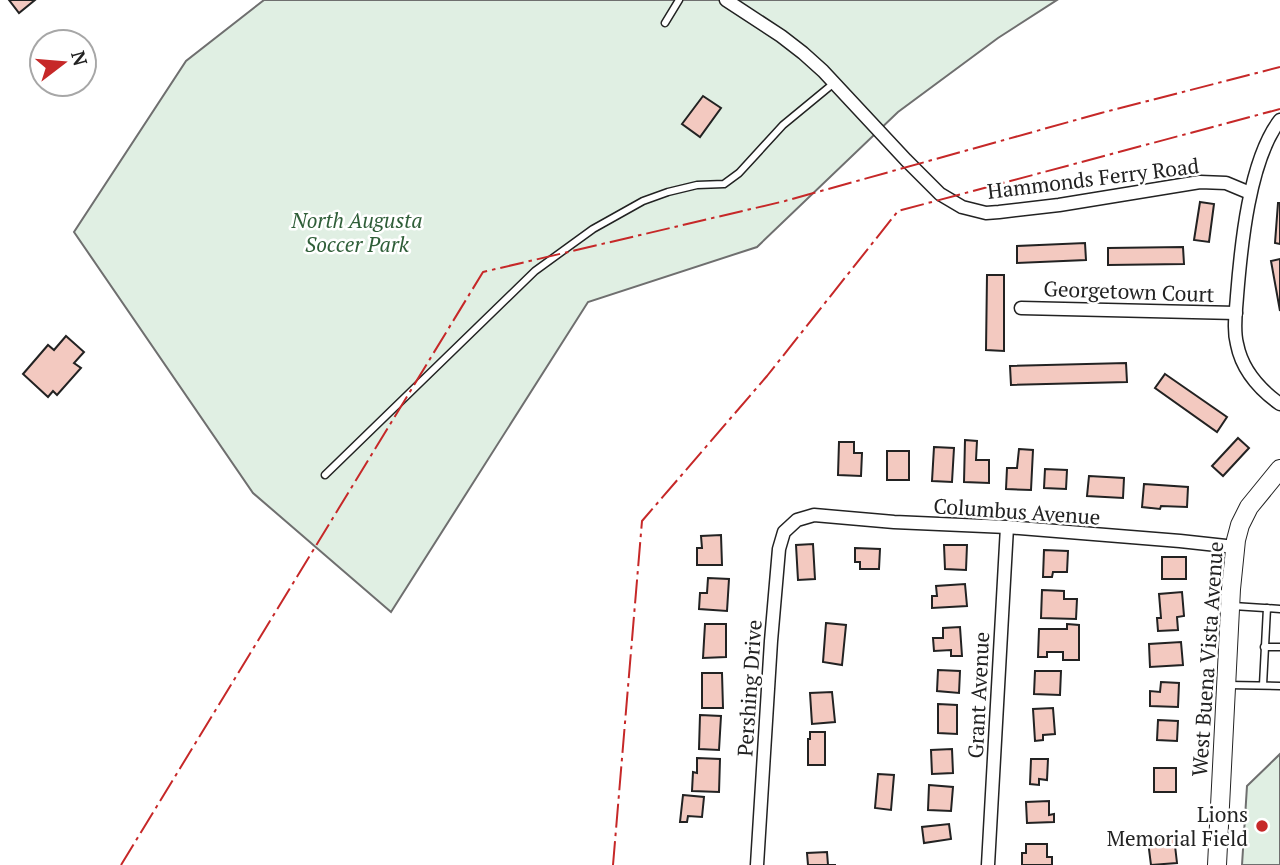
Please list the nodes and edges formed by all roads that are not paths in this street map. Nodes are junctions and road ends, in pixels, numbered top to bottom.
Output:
1 (679, 0) edge
2 (726, 0) edge
3 (664, 23) dead end
4 (834, 83) junction
5 (1280, 120) edge
6 (1250, 193) junction
7 (1021, 308) dead end
8 (1236, 313) junction
9 (1280, 404) edge
10 (1280, 469) edge
11 (326, 475) dead end
12 (797, 520) joint
13 (1007, 527) junction
14 (1235, 547) junction
15 (1231, 606) junction
16 (1267, 608) junction
17 (1280, 609) edge
18 (1264, 647) junction
19 (1280, 647) edge
20 (1226, 685) junction
21 (1263, 685) junction
22 (1280, 686) edge
23 (757, 865) edge
24 (988, 865) edge
25 (1217, 865) edge

1 - 3 lane
2 - 4 street, Hammonds Ferry Road
4 - 6 street, Hammonds Ferry Road
4 - 11 lane
5 - 6 street
6 - 8 street
7 - 8 street, Georgetown Court
8 - 9 street
10 - 14 street, West Buena Vista Avenue
12 - 13 street, Columbus Avenue
12 - 23 street, Pershing Drive
13 - 14 street, Columbus Avenue
13 - 24 street, Grant Avenue
14 - 15 street, West Buena Vista Avenue
15 - 16 lane
15 - 20 street, West Buena Vista Avenue
16 - 17 lane
16 - 18 lane
18 - 19 lane
18 - 21 lane
20 - 21 lane
20 - 25 street, West Buena Vista Avenue
21 - 22 lane

